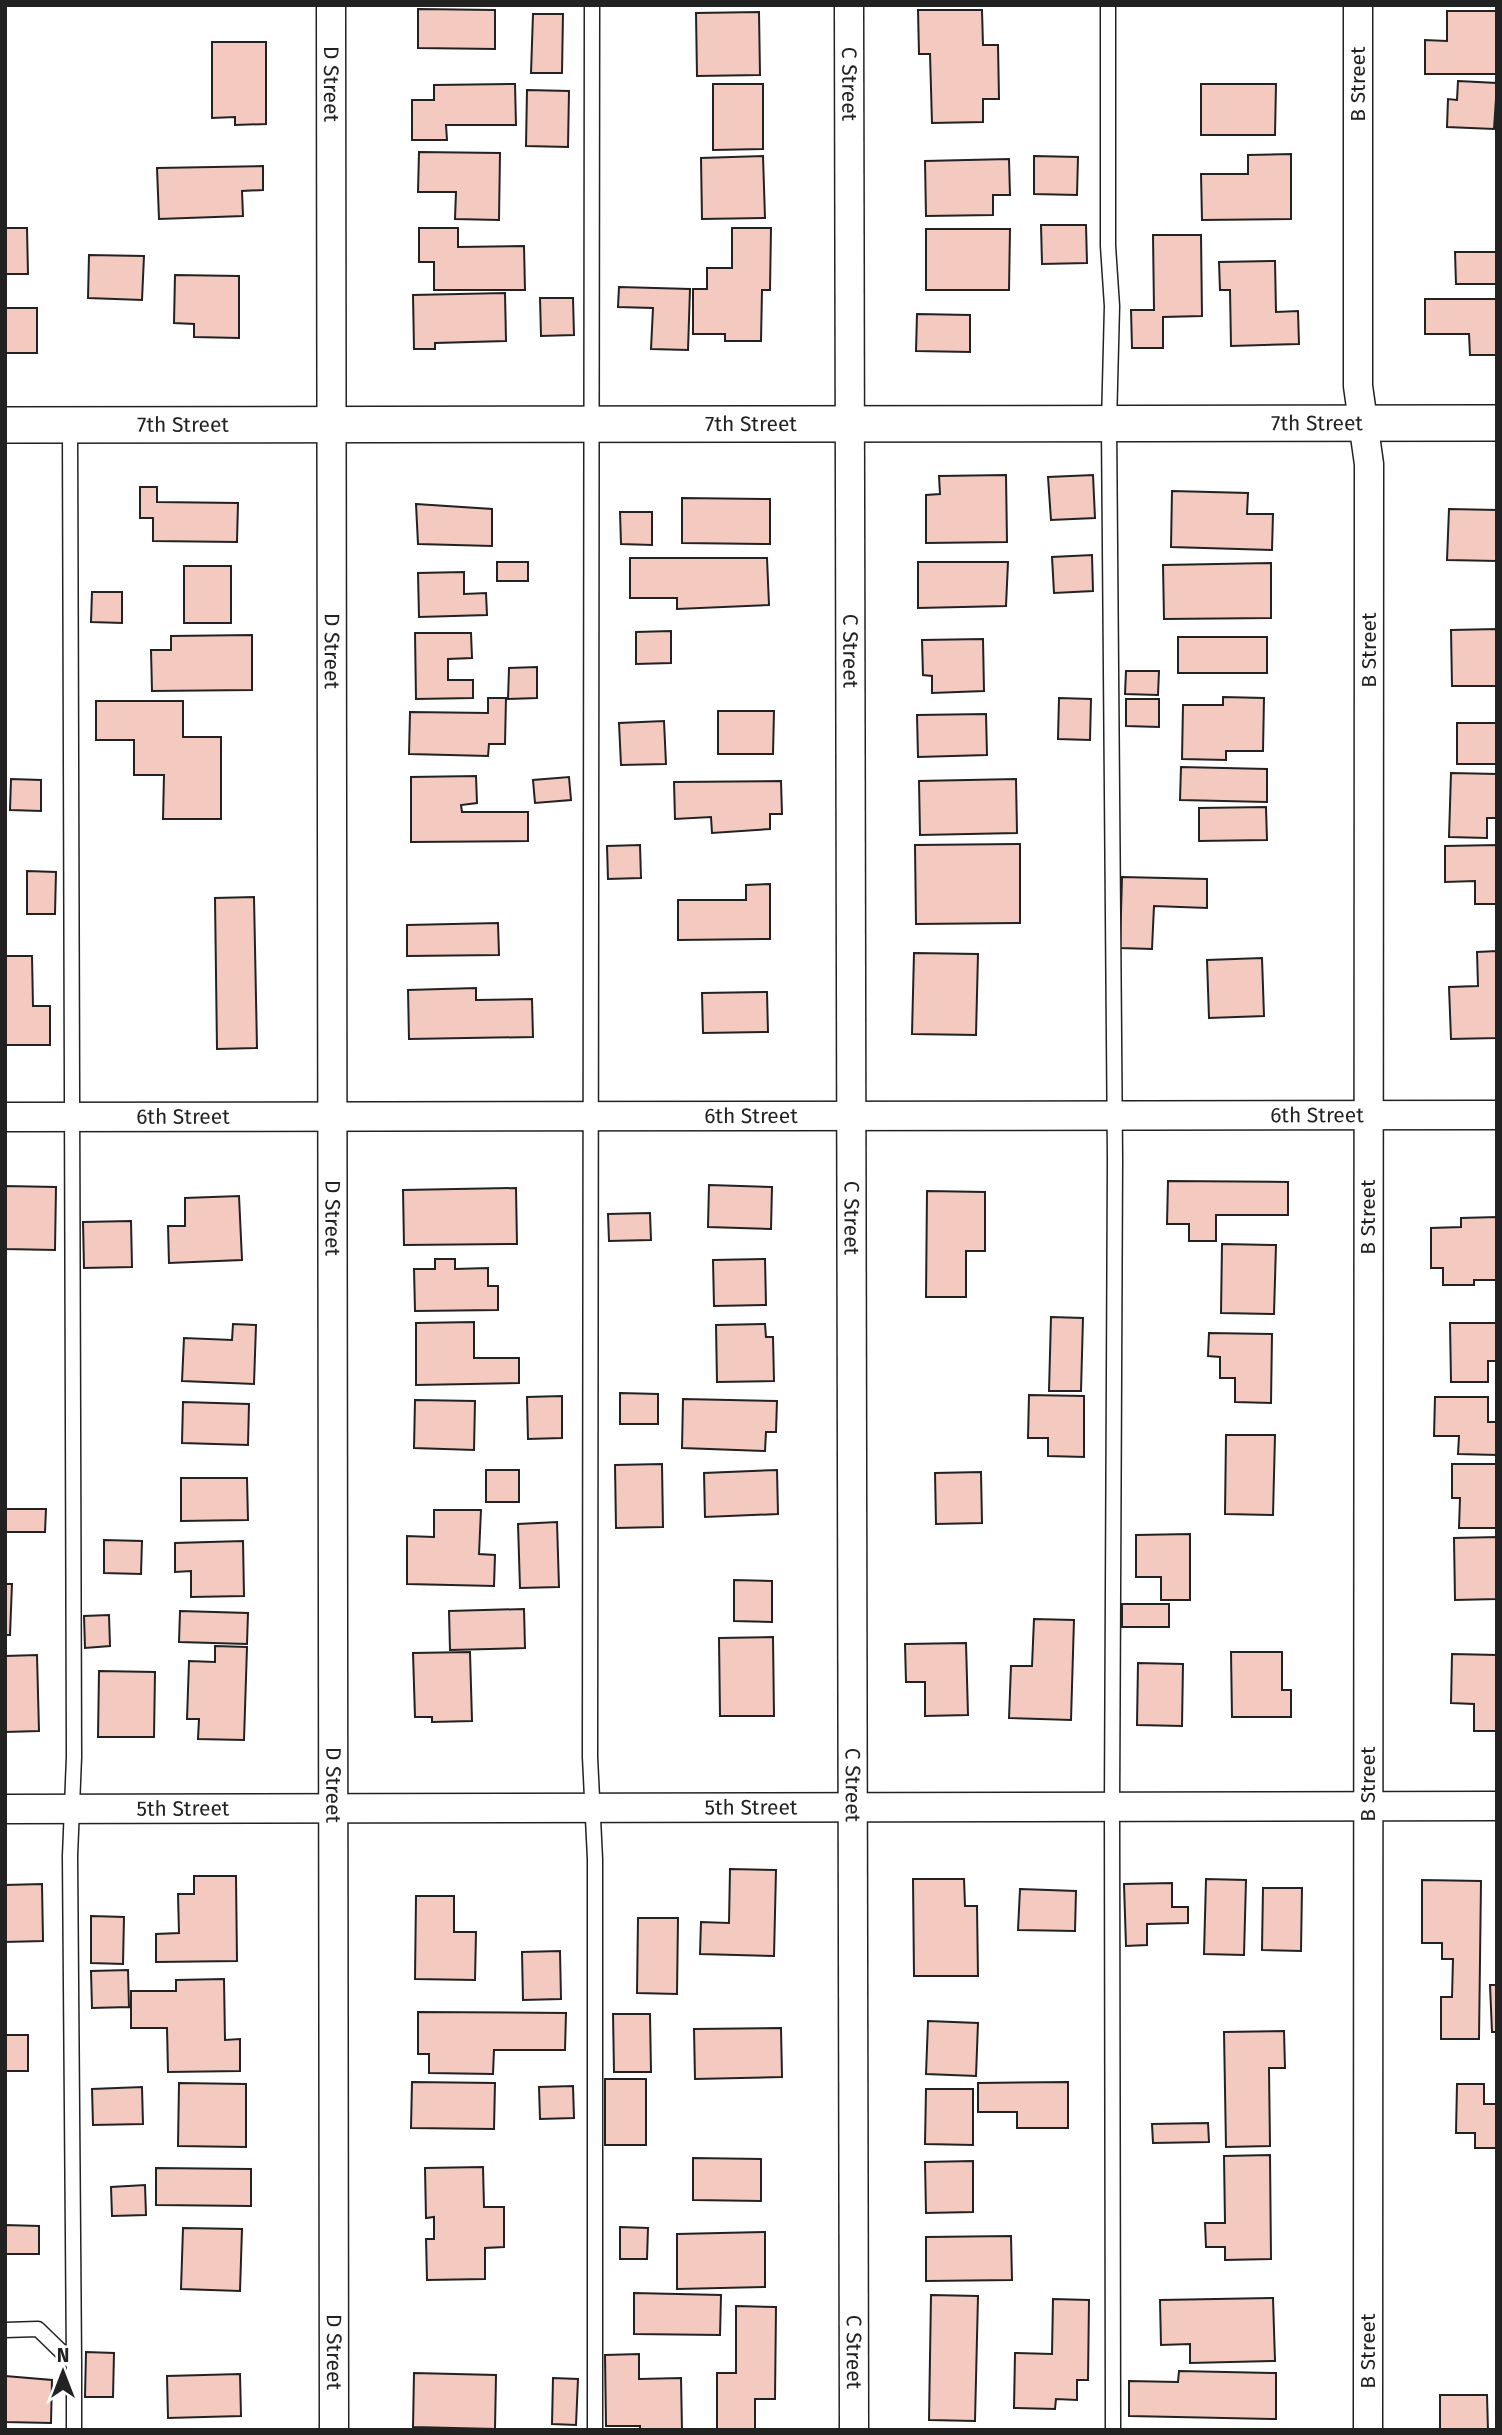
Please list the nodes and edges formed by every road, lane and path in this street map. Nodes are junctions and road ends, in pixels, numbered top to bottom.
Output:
1 (331, 5) edge
2 (592, 5) edge
3 (849, 5) edge
4 (1108, 5) edge
5 (1358, 5) edge
6 (1497, 423) edge
7 (850, 424) junction
8 (1109, 424) junction
9 (1364, 424) junction
10 (5, 425) edge
11 (70, 425) junction
12 (331, 425) junction
13 (593, 425) junction
14 (1113, 1115) junction
15 (1368, 1115) junction
16 (1497, 1115) edge
17 (590, 1116) junction
18 (851, 1116) junction
19 (332, 1117) junction
20 (5, 1118) edge
21 (72, 1118) junction
22 (853, 1807) junction
23 (1112, 1807) junction
24 (1368, 1807) junction
25 (1497, 1807) edge
26 (333, 1808) junction
27 (592, 1808) junction
28 (5, 1809) edge
29 (72, 1809) junction
30 (5, 2330) edge
31 (74, 2364) junction
32 (74, 2430) edge
33 (334, 2430) edge
34 (595, 2430) edge
35 (854, 2430) edge
36 (1112, 2430) edge
37 (1368, 2430) edge

1 - 12 street, D Street
2 - 13 lane
3 - 7 street, C Street
4 - 8 lane
5 - 9 street, B Street
6 - 9 street, 7th Street
7 - 8 street, 7th Street
7 - 13 street, 7th Street
7 - 18 street, C Street
8 - 9 street, 7th Street
8 - 14 lane
9 - 15 street, B Street
10 - 11 street, 7th Street
11 - 12 street, 7th Street
11 - 21 lane
12 - 13 street, 7th Street
12 - 19 street, D Street
13 - 17 lane
14 - 15 street, 6th Street
14 - 18 street, 6th Street
14 - 23 lane
15 - 16 street, 6th Street
15 - 24 street, B Street
17 - 18 street, 6th Street
17 - 19 street, 6th Street
17 - 27 lane
18 - 22 street, C Street
19 - 21 street, 6th Street
19 - 26 street, D Street
20 - 21 street, 6th Street
21 - 29 lane
22 - 23 street, 5th Street
22 - 27 street, 5th Street
22 - 35 street, C Street
23 - 24 street, 5th Street
23 - 36 lane
24 - 25 street, 5th Street
24 - 37 street, B Street
26 - 27 street, 5th Street
26 - 29 street, 5th Street
26 - 33 street, D Street
27 - 34 lane
28 - 29 street, 5th Street
29 - 31 lane
30 - 31 lane
31 - 32 lane

